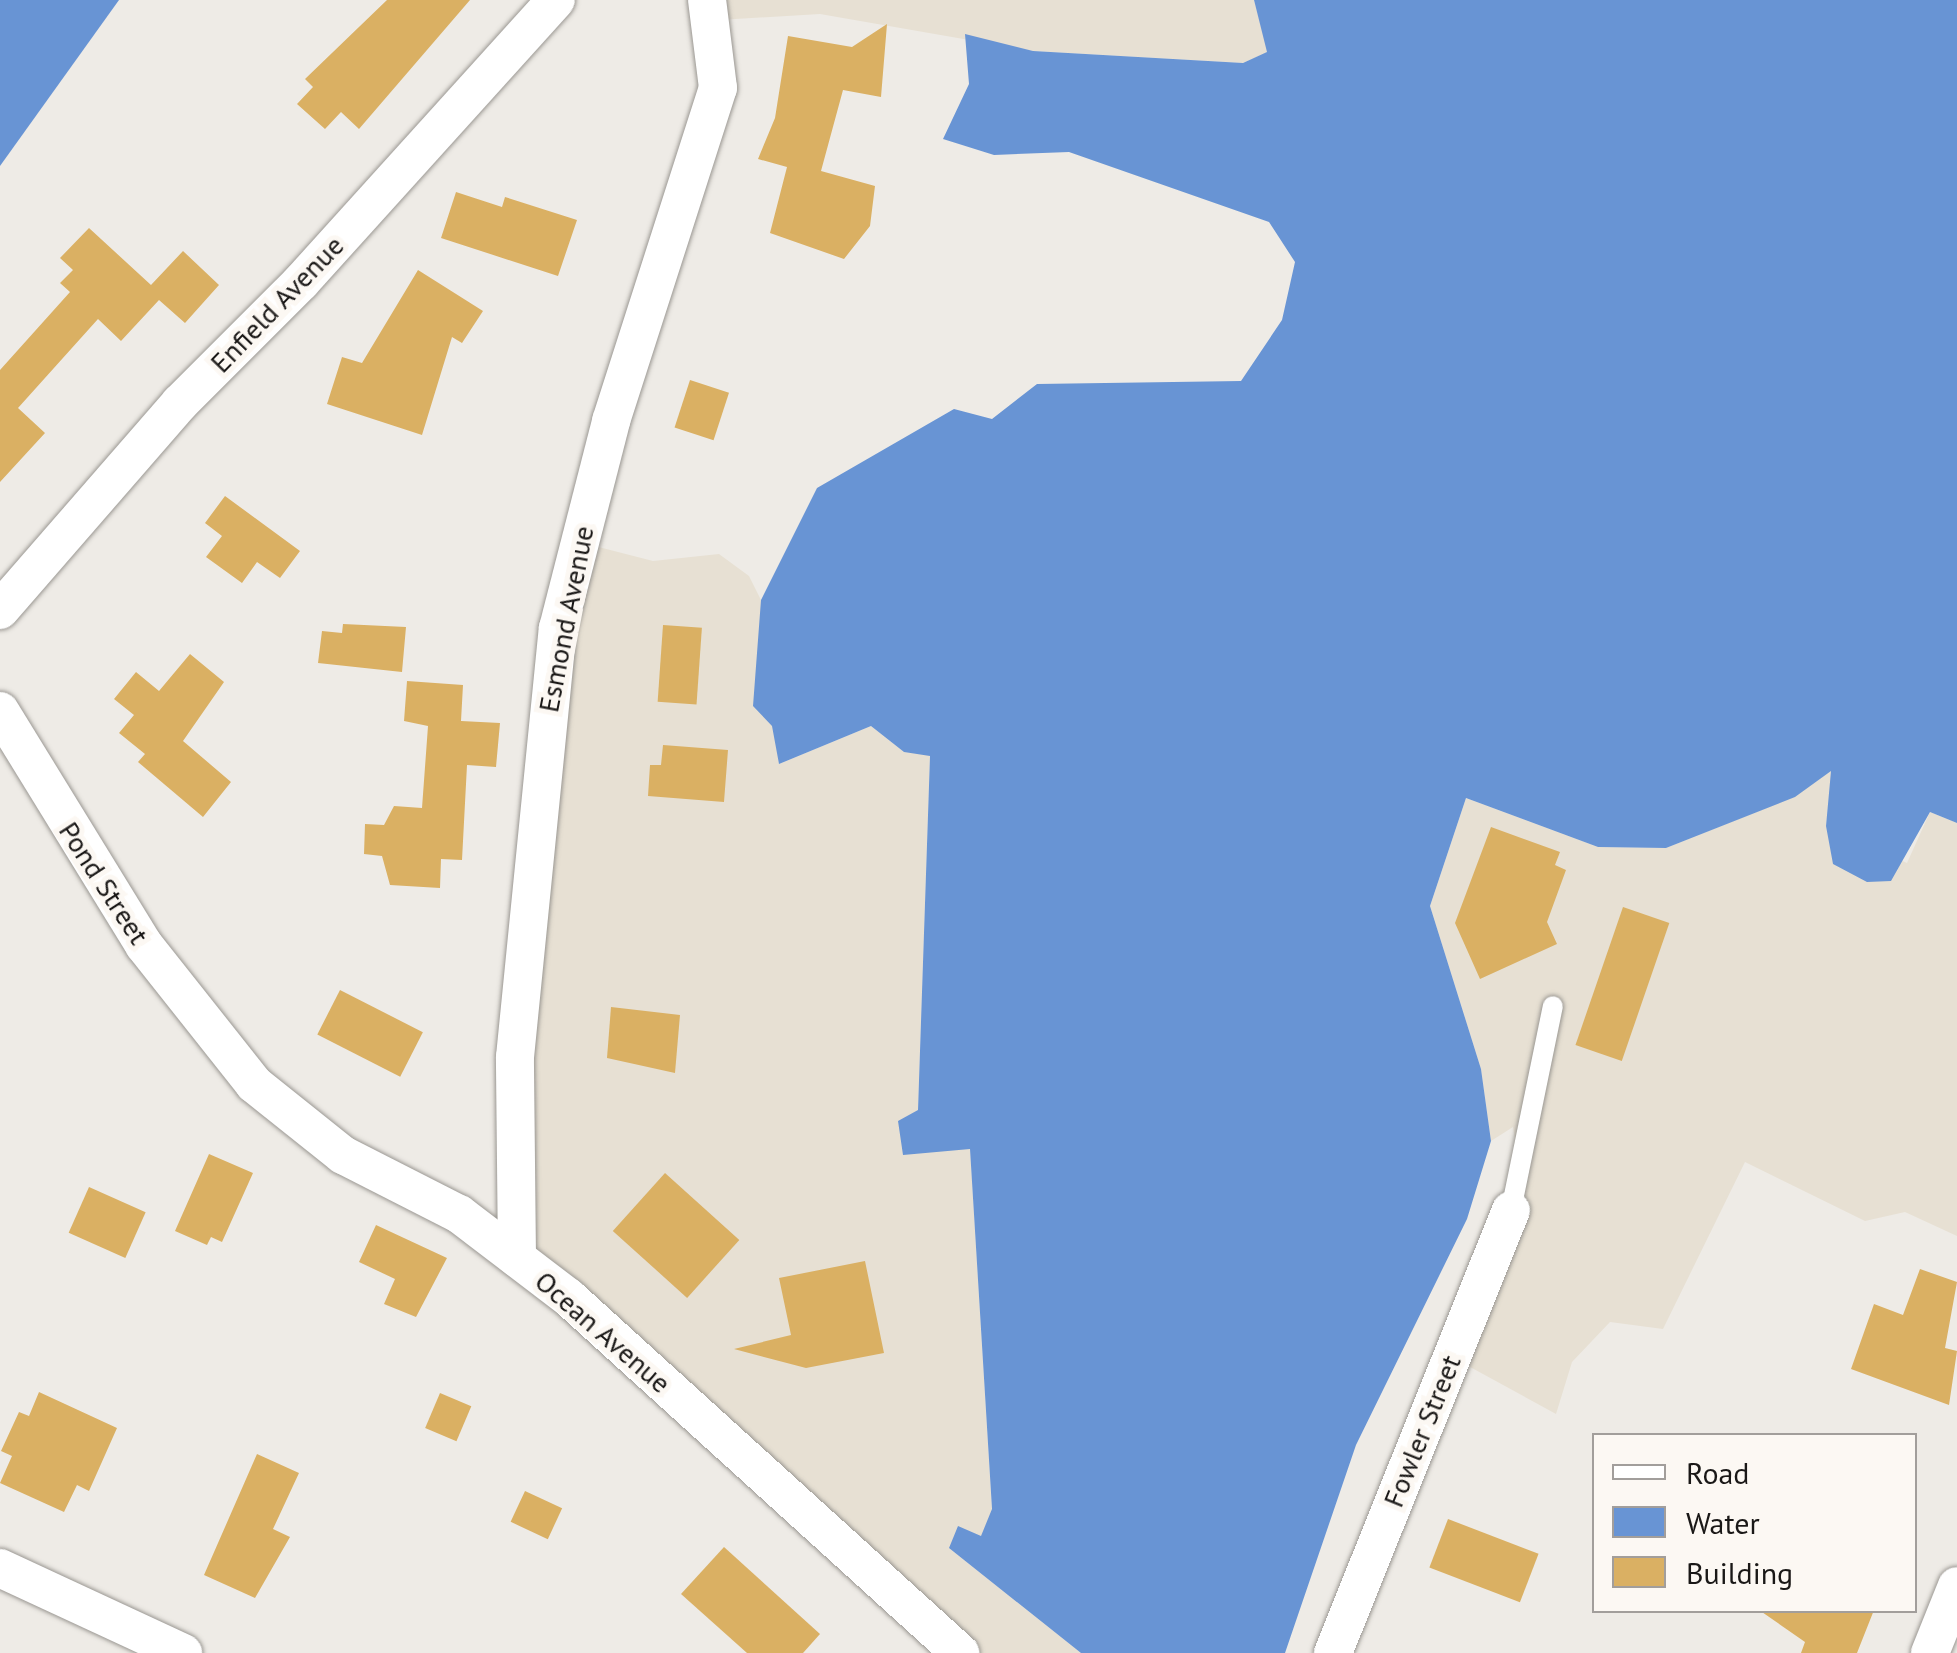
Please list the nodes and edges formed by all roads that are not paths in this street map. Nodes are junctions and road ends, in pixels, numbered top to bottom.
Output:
1 (556, 0) edge
2 (707, 0) edge
3 (0, 610) edge
4 (0, 711) edge
5 (1553, 1006) dead end
6 (219, 1047) joint
7 (1511, 1210) joint
8 (517, 1258) junction
9 (0, 1568) edge
10 (1957, 1586) edge
11 (183, 1653) edge
12 (960, 1653) edge
13 (1333, 1653) edge
14 (1930, 1653) edge

1 - 3 street, Enfield Avenue
2 - 8 street, Esmond Avenue
4 - 6 street, Pond Street
5 - 7 lane
6 - 8 street, Ocean Avenue
7 - 13 street, Fowler Street
8 - 12 street, Ocean Avenue
9 - 11 street
10 - 14 street

